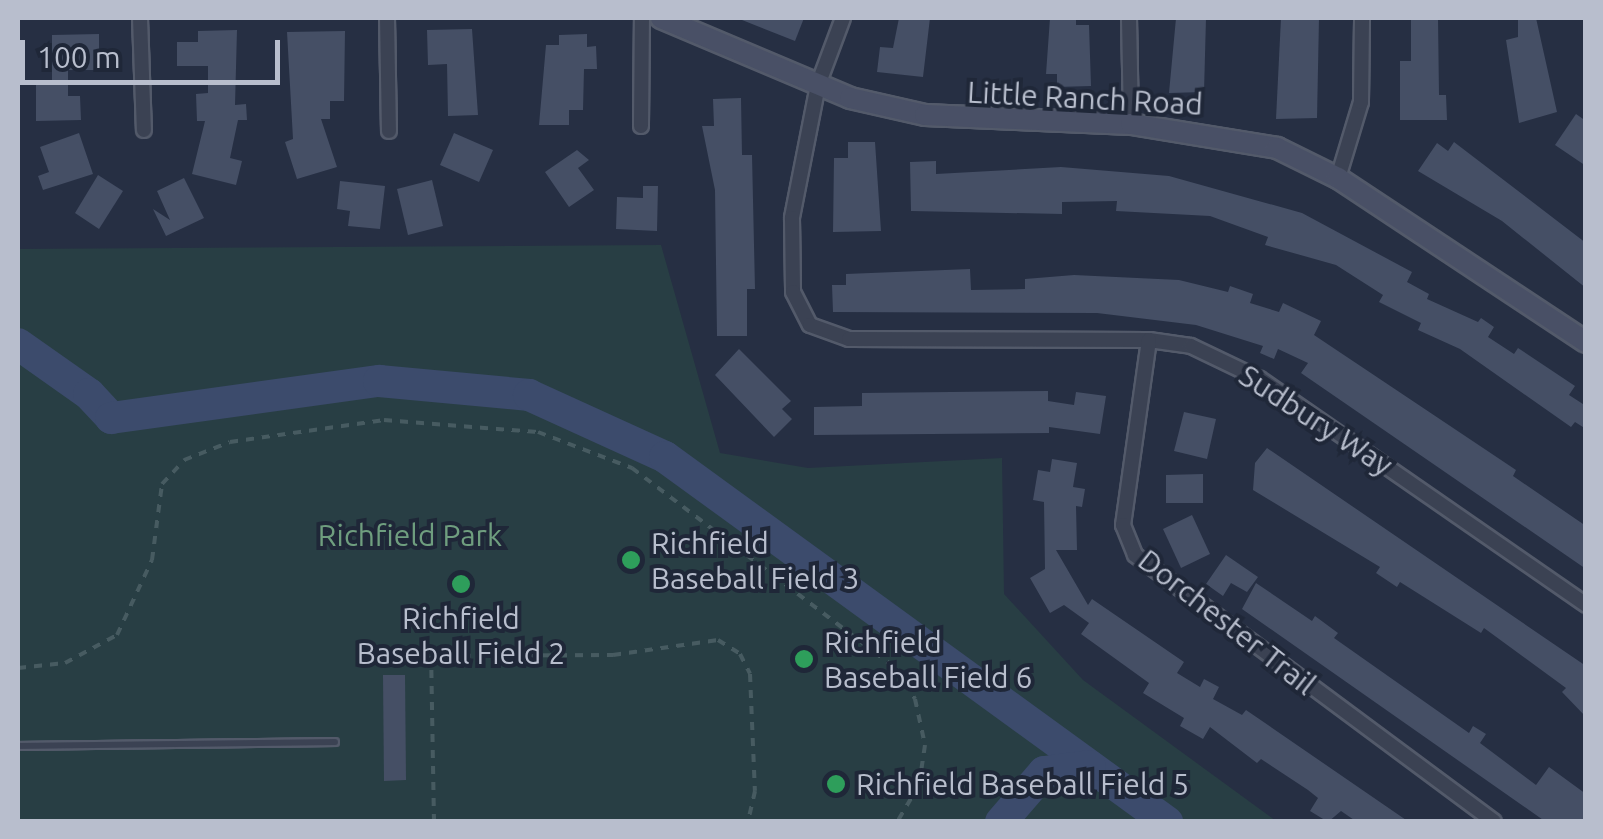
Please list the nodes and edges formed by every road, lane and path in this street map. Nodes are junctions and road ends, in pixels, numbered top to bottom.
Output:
1 (140, 18) edge
2 (387, 18) edge
3 (642, 18) edge
4 (661, 18) edge
5 (844, 18) edge
6 (1129, 18) edge
7 (1362, 18) edge
8 (818, 84) junction
9 (1131, 124) junction
10 (641, 126) dead end
11 (144, 130) dead end
12 (389, 132) dead end
13 (1338, 178) junction
14 (1149, 340) junction
15 (1586, 342) edge
16 (1586, 605) edge
17 (18, 668) edge
18 (335, 742) dead end
19 (18, 746) edge
20 (434, 822) edge
21 (748, 822) edge
22 (896, 822) edge
23 (1494, 822) edge

1 - 11 street
2 - 12 street
3 - 10 street
4 - 8 street, Little Ranch Road
5 - 8 street
6 - 9 street
7 - 13 street
8 - 9 street, Little Ranch Road
8 - 14 street, Sudbury Way
9 - 13 street, Little Ranch Road
13 - 15 street, Little Ranch Road
14 - 16 street, Sudbury Way
14 - 23 street, Dorchester Trail
17 - 22 path
18 - 19 lane
20 - 21 path

